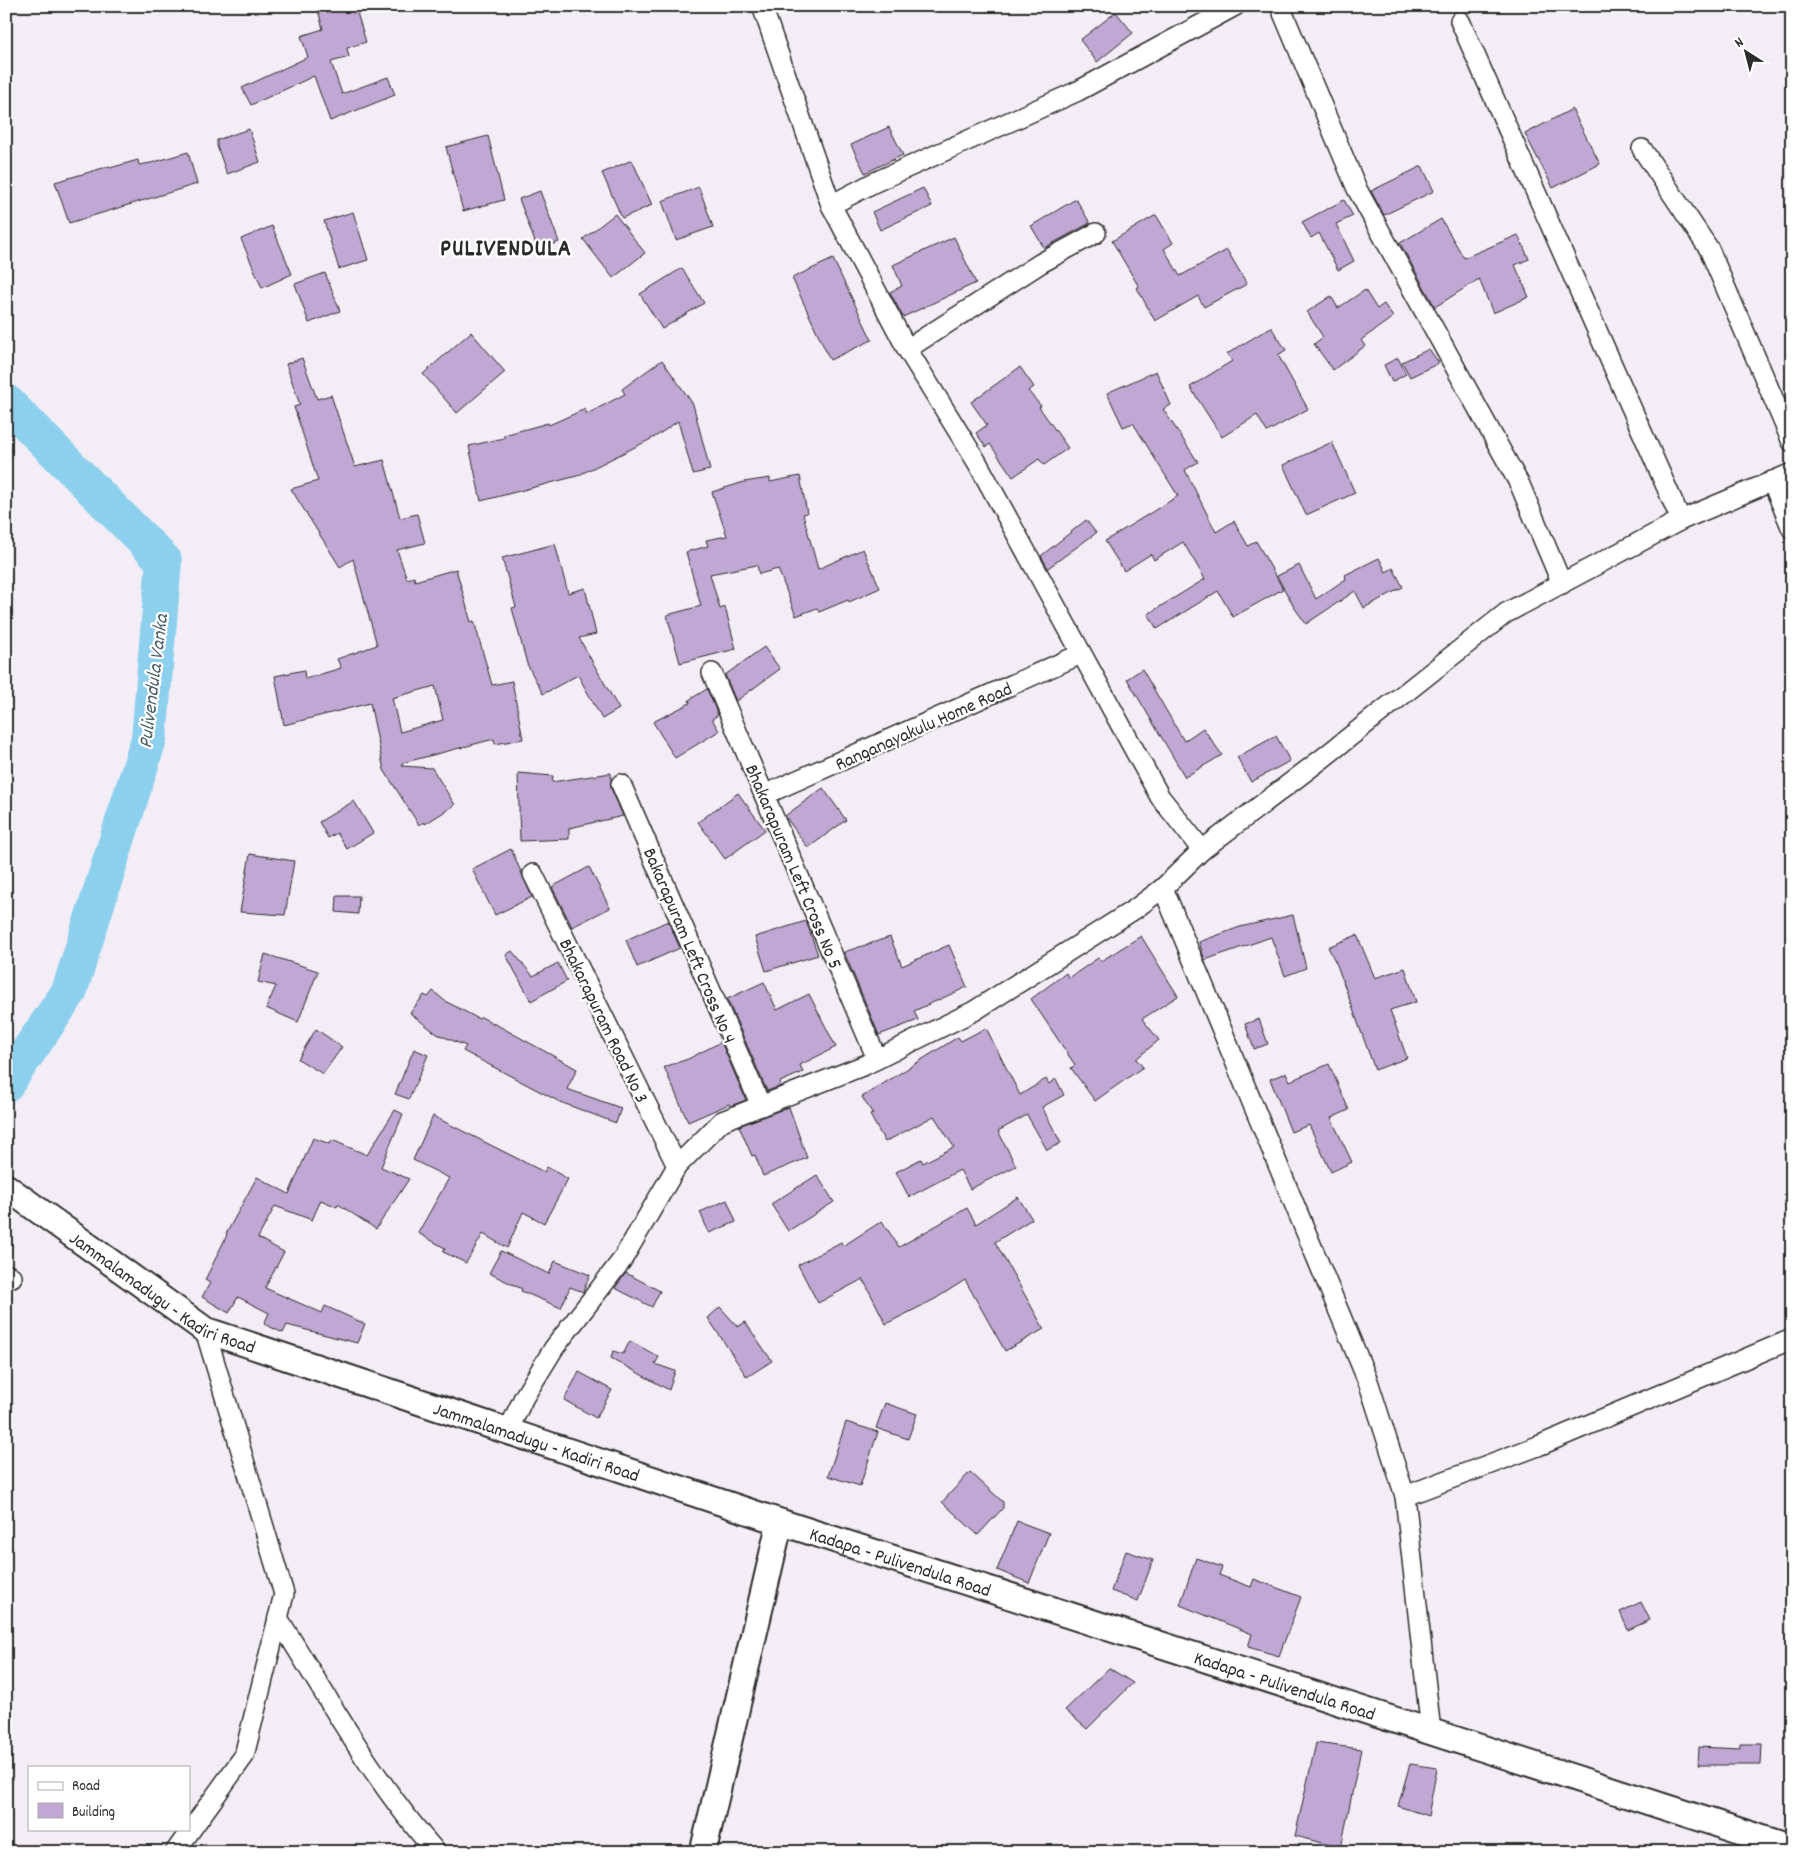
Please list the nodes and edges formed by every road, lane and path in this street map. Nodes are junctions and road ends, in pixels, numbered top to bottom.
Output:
1 (762, 6) edge
2 (1235, 6) edge
3 (1280, 6) edge
4 (1460, 21) dead end
5 (1642, 149) dead end
6 (831, 205) junction
7 (1096, 233) dead end
8 (907, 349) junction
9 (1792, 442) edge
10 (1792, 473) edge
11 (1772, 482) junction
12 (1681, 520) junction
13 (1792, 529) edge
14 (1562, 584) junction
15 (1082, 654) junction
16 (712, 673) dead end
17 (621, 784) dead end
18 (764, 795) junction
19 (1202, 850) junction
20 (533, 874) dead end
21 (1163, 888) junction
22 (877, 1059) junction
23 (761, 1106) junction
24 (677, 1166) junction
25 (6, 1187) edge
26 (205, 1330) junction
27 (1792, 1339) edge
28 (508, 1431) junction
29 (1405, 1496) junction
30 (780, 1522) junction
31 (278, 1618) junction
32 (1431, 1732) junction
33 (1792, 1848) edge
34 (175, 1852) edge
35 (436, 1852) edge
36 (703, 1852) edge

1 - 6 street
2 - 6 street
3 - 14 street
4 - 12 street
5 - 9 street
6 - 8 street
7 - 8 street
8 - 15 street
10 - 11 street
11 - 12 street
11 - 13 street
12 - 14 street
14 - 19 street
15 - 18 street, Ranganayakulu Home Road
15 - 19 street
16 - 18 street, Bhakarapuram Left Cross No 5
17 - 23 street, Bakarapuram Left Cross No 4
18 - 22 street, Bhakarapuram Left Cross No 5
19 - 21 street
20 - 24 street, Bhakarapuram Road No 3
21 - 22 street
21 - 29 street
22 - 23 street
23 - 24 street
24 - 28 street
25 - 26 main road, Jammalamadugu - Kadiri Road
26 - 28 main road, Jammalamadugu - Kadiri Road
26 - 31 street
27 - 29 street
28 - 30 main road, Jammalamadugu - Kadiri Road
29 - 32 street
30 - 32 main road, Kadapa - Pulivendula Road
30 - 36 main road
31 - 34 street
31 - 35 street
32 - 33 main road, Kadapa - Pulivendula Road

